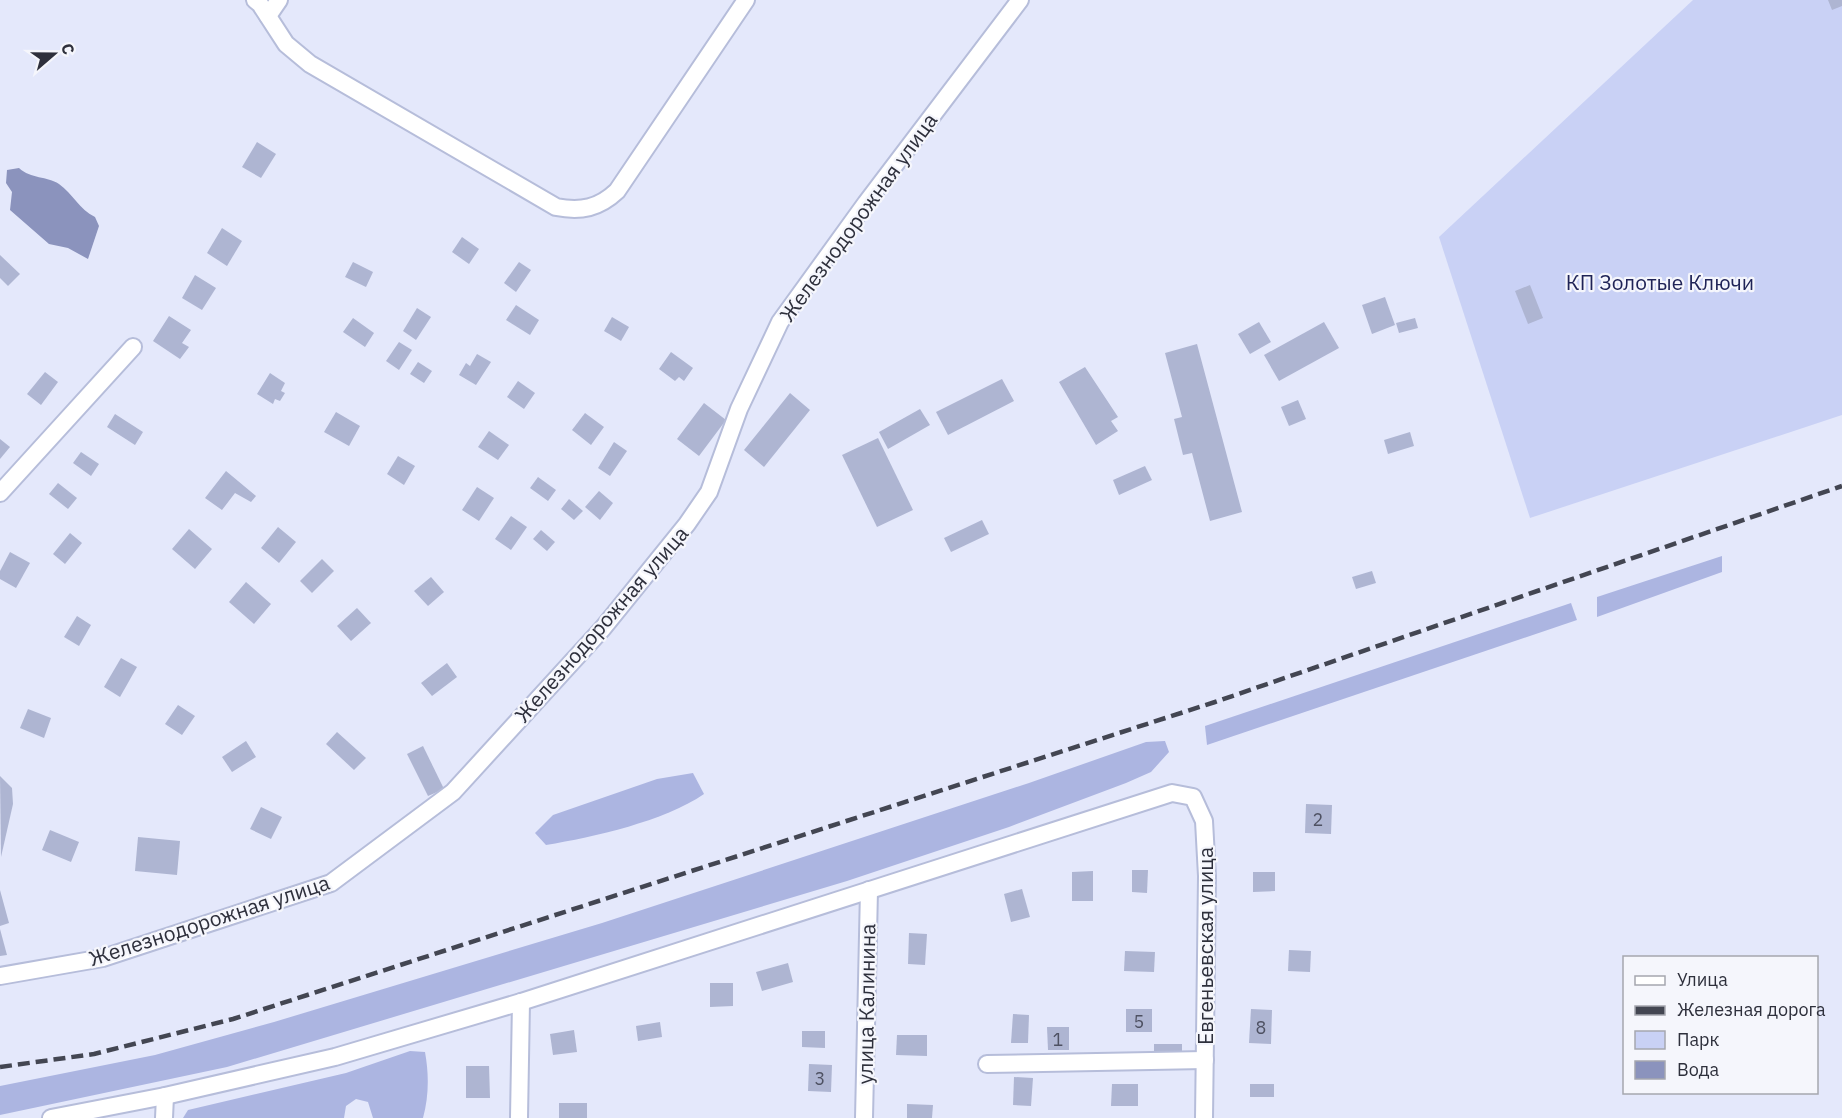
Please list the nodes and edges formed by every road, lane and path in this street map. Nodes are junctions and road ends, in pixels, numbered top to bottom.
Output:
1 (255, 0) edge
2 (279, 0) edge
3 (746, 0) edge
4 (1020, 0) edge
5 (268, 16) junction
6 (133, 348) dead end
7 (0, 493) edge
8 (868, 890) junction
9 (0, 976) edge
10 (521, 1002) junction
11 (1205, 1060) junction
12 (987, 1064) dead end
13 (165, 1096) junction
14 (51, 1118) edge
15 (164, 1118) edge
16 (519, 1118) edge
17 (864, 1118) edge
18 (1204, 1118) edge

1 - 5 street
2 - 5 street
3 - 5 street
4 - 9 street, Железнодорожная улица
6 - 7 street
8 - 10 street
8 - 11 street, Евгеньевская улица
8 - 17 street, улица Калинина
10 - 13 street
10 - 16 street
11 - 12 street
11 - 18 street, Евгеньевская улица
13 - 14 street
13 - 15 street

